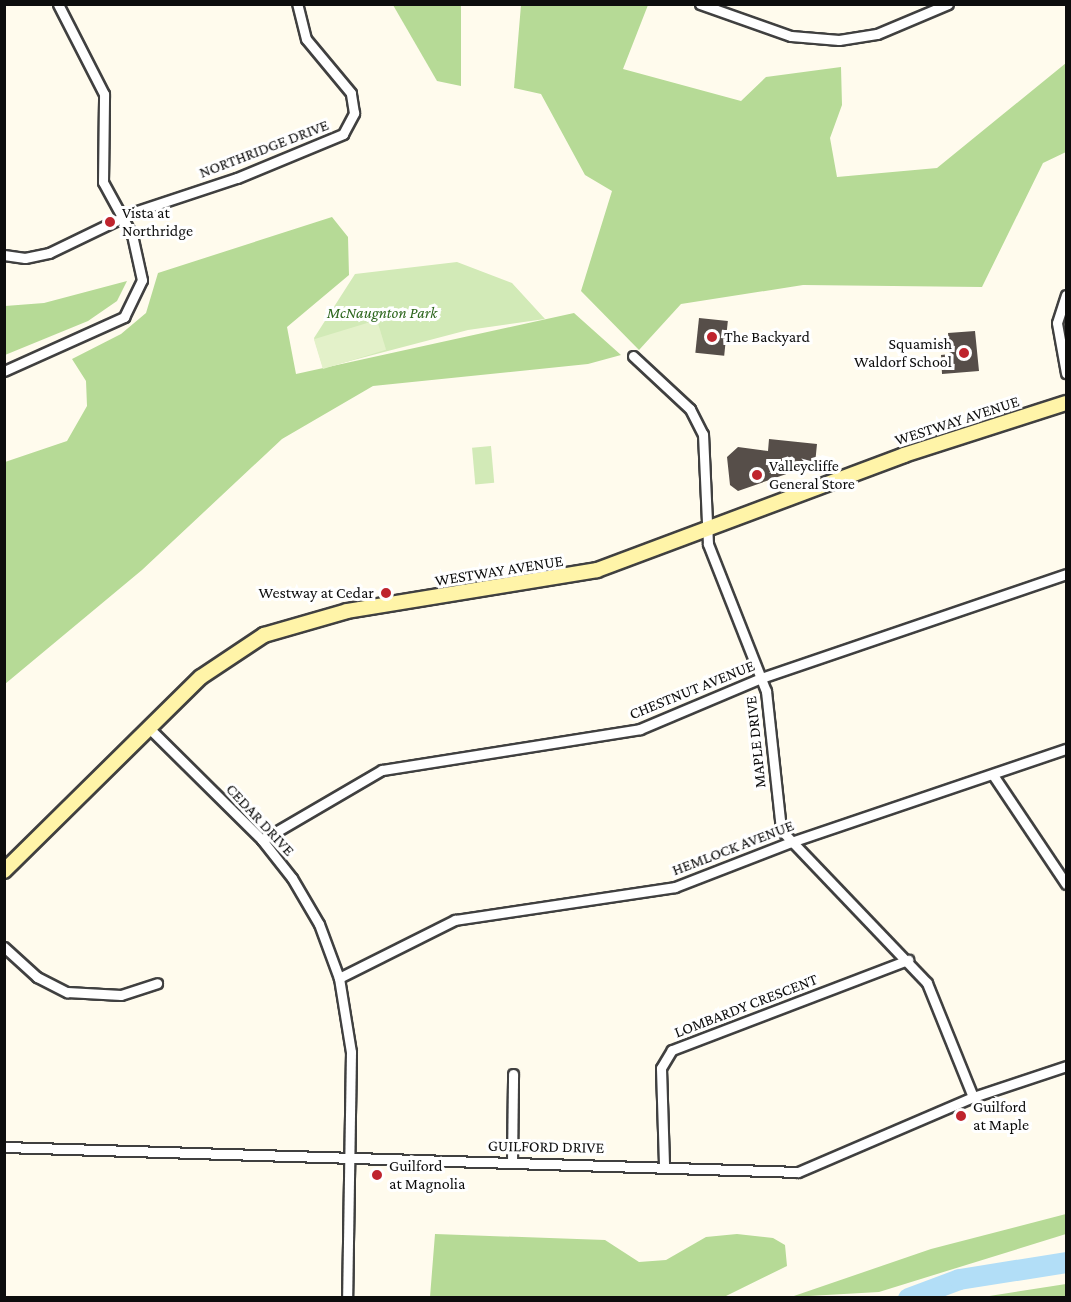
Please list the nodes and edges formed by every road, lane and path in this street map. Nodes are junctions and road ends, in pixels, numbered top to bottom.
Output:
1 (58, 4) edge
2 (297, 4) edge
3 (700, 4) edge
4 (948, 4) edge
5 (121, 218) junction
6 (4, 255) edge
7 (1066, 295) edge
8 (633, 356) dead end
9 (4, 370) edge
10 (1066, 373) edge
11 (1066, 403) edge
12 (705, 528) junction
13 (1066, 574) edge
14 (761, 678) junction
15 (149, 728) junction
16 (1066, 749) edge
17 (993, 775) junction
18 (262, 840) junction
19 (791, 842) junction
20 (4, 871) edge
21 (1066, 884) edge
22 (4, 947) edge
23 (908, 960) junction
24 (339, 978) junction
25 (157, 983) dead end
26 (1066, 1066) edge
27 (513, 1074) dead end
28 (973, 1097) junction
29 (4, 1147) edge
30 (351, 1160) junction
31 (512, 1162) junction
32 (664, 1164) junction
33 (347, 1298) edge

1 - 5 street
2 - 5 street, NORTHRIDGE DRIVE
3 - 4 street
5 - 6 street
5 - 9 street
7 - 10 street
8 - 12 street, MAPLE DRIVE
11 - 12 street, WESTWAY AVENUE
12 - 14 street, MAPLE DRIVE
12 - 15 street, WESTWAY AVENUE
13 - 14 street, CHESTNUT AVENUE
14 - 18 street, CHESTNUT AVENUE
14 - 19 street, MAPLE DRIVE
15 - 18 street, CEDAR DRIVE
15 - 20 street, WESTWAY AVENUE
16 - 17 street, HEMLOCK AVENUE
17 - 19 street, HEMLOCK AVENUE
17 - 21 street
18 - 24 street, CEDAR DRIVE
19 - 23 street, MAPLE DRIVE
19 - 24 street, HEMLOCK AVENUE
22 - 25 street
23 - 28 street, MAPLE DRIVE
23 - 32 street, LOMBARDY CRESCENT
24 - 30 street, CEDAR DRIVE
26 - 28 street, GUILFORD DRIVE
27 - 31 street
28 - 32 street, GUILFORD DRIVE
29 - 30 street, GUILFORD DRIVE
30 - 31 street, GUILFORD DRIVE
30 - 33 street, CEDAR DRIVE
31 - 32 street, GUILFORD DRIVE

